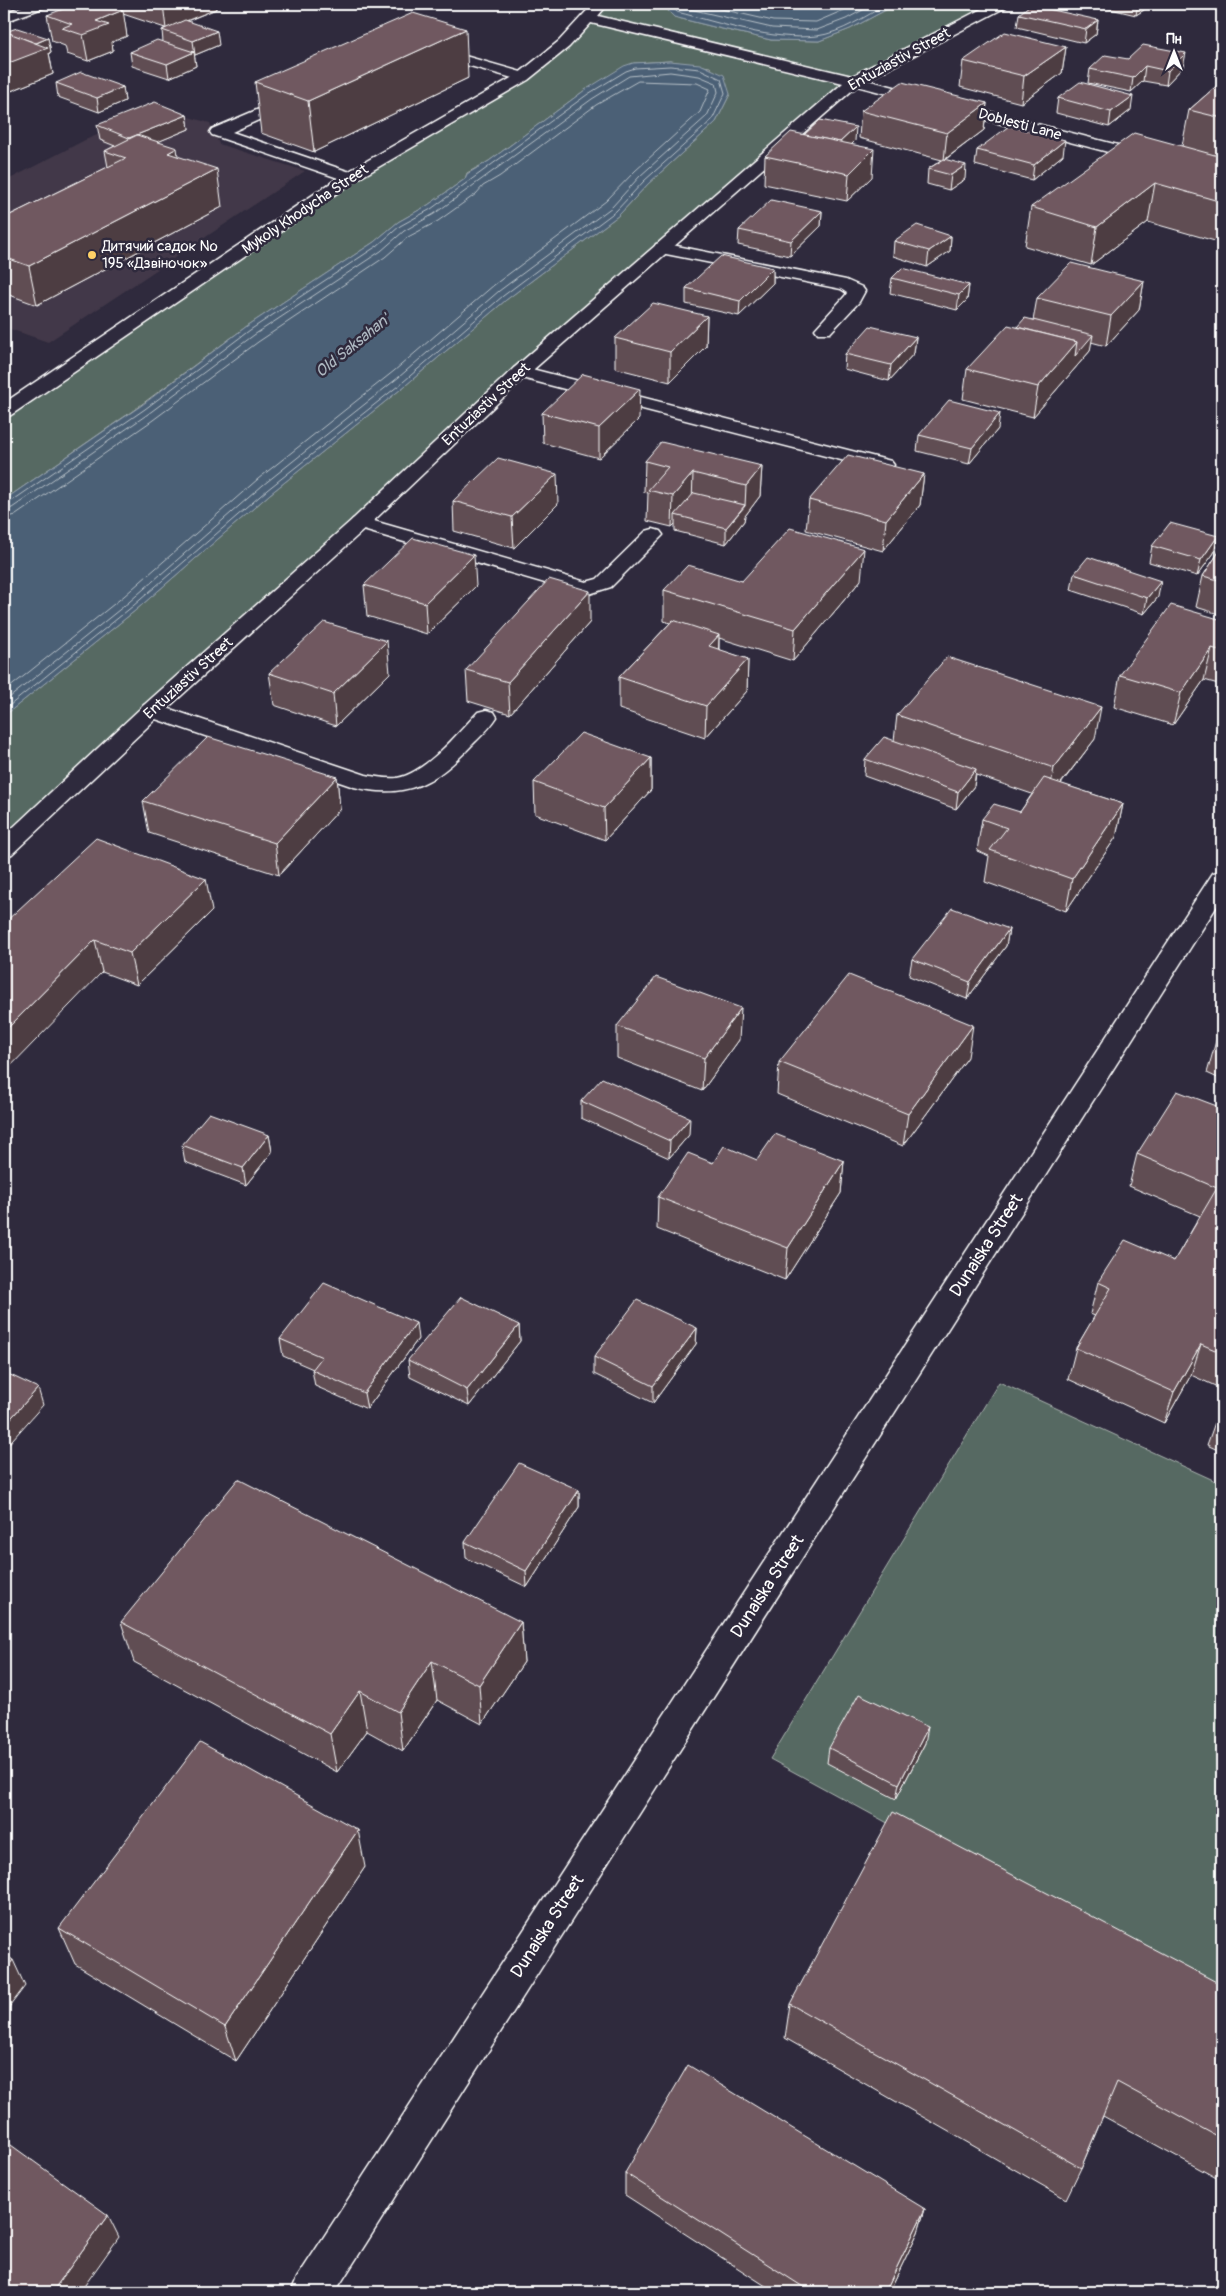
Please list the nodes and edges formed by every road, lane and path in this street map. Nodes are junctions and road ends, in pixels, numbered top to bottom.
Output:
1 (40, 4) edge
2 (602, 4) edge
3 (1002, 4) edge
4 (4, 18) edge
5 (589, 18) junction
6 (420, 53) edge
7 (524, 77) junction
8 (854, 81) junction
9 (309, 93) edge
10 (350, 177) junction
11 (1222, 177) edge
12 (662, 248) junction
13 (824, 329) dead end
14 (520, 372) junction
15 (4, 410) edge
16 (903, 470) edge
17 (360, 523) junction
18 (653, 535) dead end
19 (152, 710) junction
20 (486, 717) dead end
21 (4, 849) edge
22 (1222, 880) edge
23 (311, 2292) edge

1 - 4 street
2 - 5 street, Mykoly Khodycha Street
3 - 8 street, Entuziastiv Street
5 - 7 street, Mykoly Khodycha Street
5 - 8 street, Doblesti Lane
6 - 7 street
7 - 10 street, Mykoly Khodycha Street
8 - 11 street, Doblesti Lane
8 - 12 street, Entuziastiv Street
9 - 10 street
10 - 15 street, Mykoly Khodycha Street
12 - 13 street
12 - 14 street, Entuziastiv Street
14 - 16 street
14 - 17 street, Entuziastiv Street
17 - 18 street
17 - 19 street, Entuziastiv Street
19 - 20 street
19 - 21 street, Entuziastiv Street
22 - 23 street, Dunaiska Street

